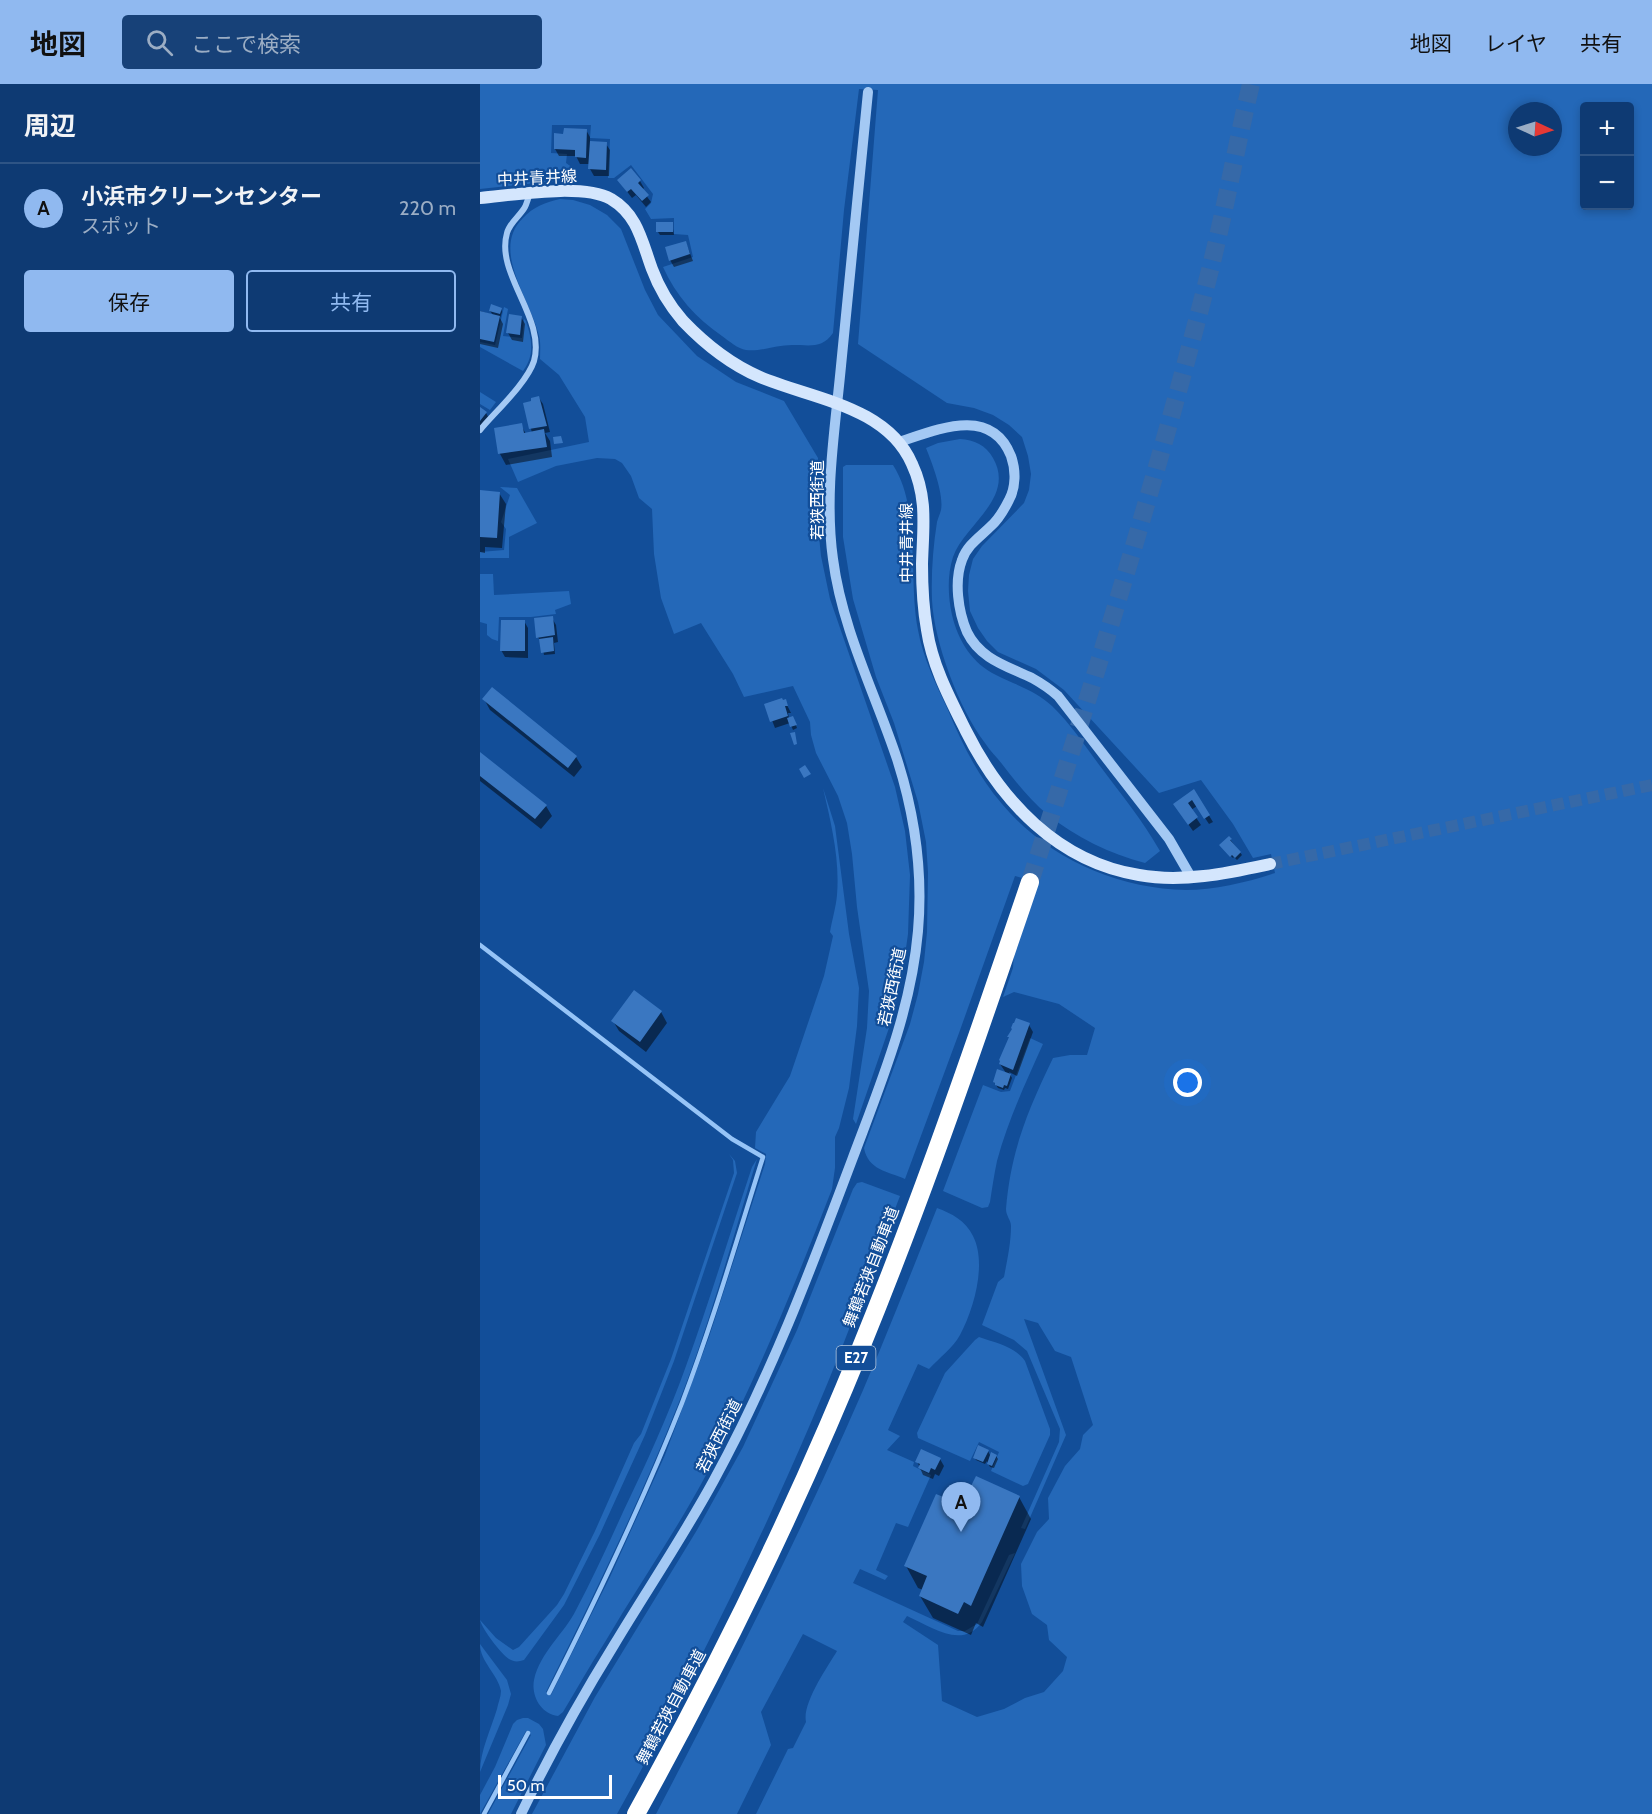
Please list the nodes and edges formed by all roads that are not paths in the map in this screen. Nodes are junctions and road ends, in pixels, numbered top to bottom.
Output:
1 (868, 92) dead end
2 (530, 194) junction
3 (480, 198) edge
4 (837, 405) junction
5 (480, 430) edge
6 (899, 442) junction
7 (1270, 864) tunnel mouth
8 (1191, 877) junction
9 (1030, 882) tunnel mouth
10 (521, 1814) edge
11 (636, 1814) edge

1 - 4 street, 若狭西街道
2 - 3 main road, 中井青井線
2 - 4 main road, 中井青井線
2 - 5 street
4 - 6 main road, 中井青井線
4 - 10 street, 若狭西街道
6 - 8 main road, 中井青井線
6 - 8 street
7 - 8 main road, 中井青井線
9 - 11 highway, 舞鶴若狭自動車道 / E27

